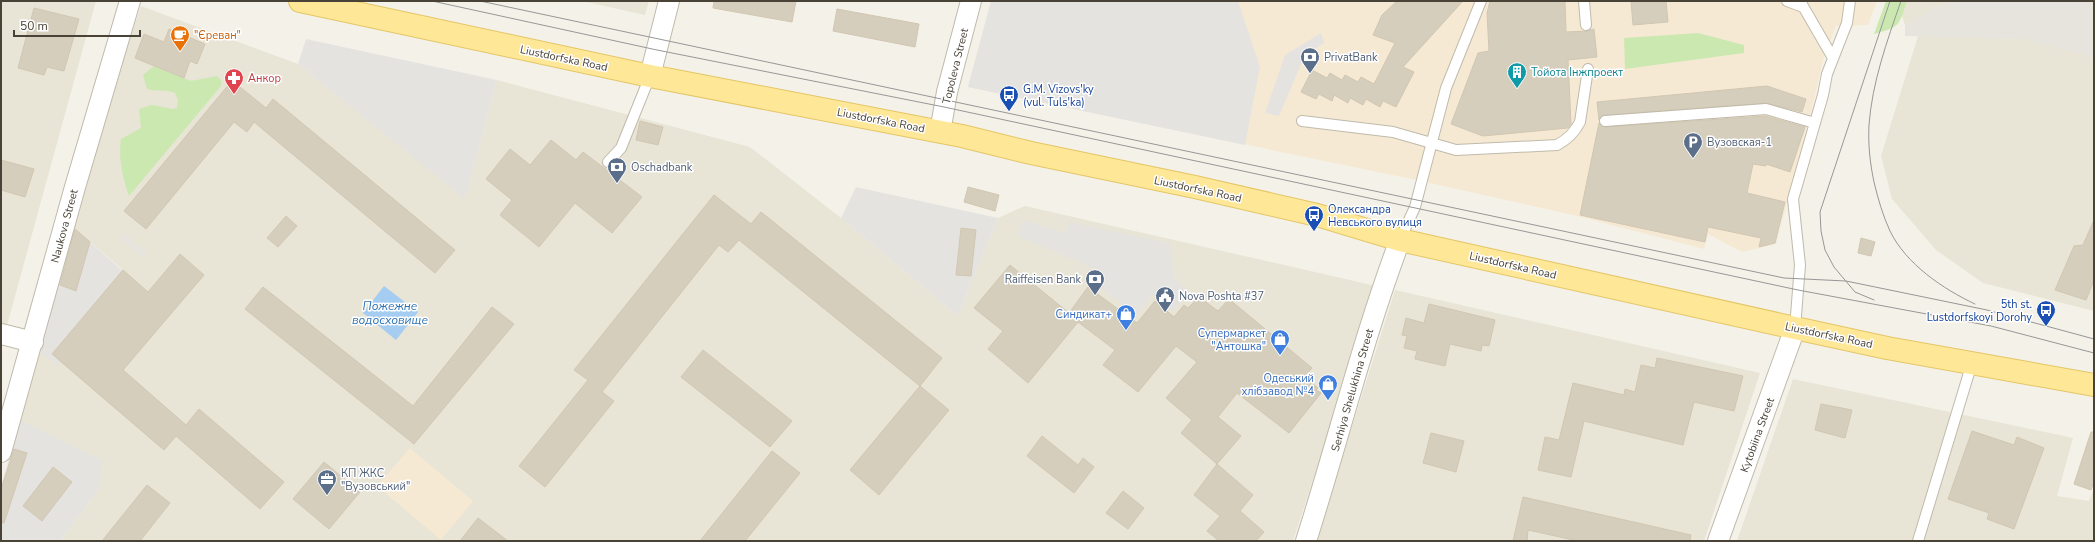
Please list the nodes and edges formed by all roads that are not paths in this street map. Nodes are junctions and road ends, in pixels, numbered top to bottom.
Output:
1 (130, 1) edge
2 (300, 1) edge
3 (669, 1) edge
4 (971, 1) edge
5 (1481, 1) edge
6 (1584, 1) edge
7 (1788, 1) edge
8 (1850, 1) edge
9 (1802, 4) edge
10 (1586, 25) dead end
11 (1833, 58) junction
12 (1588, 69) dead end
13 (650, 76) junction
14 (1605, 120) dead end
15 (1302, 121) dead end
16 (1815, 123) junction
17 (940, 132) junction
18 (1431, 143) junction
19 (608, 162) dead end
20 (1400, 240) junction
21 (1795, 328) junction
22 (1, 334) edge
23 (33, 342) junction
24 (1972, 363) junction
25 (2094, 385) edge
26 (1, 452) edge
27 (1306, 541) edge
28 (1718, 541) edge
29 (1918, 541) edge

1 - 23 street, Naukova Street
2 - 13 main road, Liustdorfska Road
3 - 13 street
4 - 17 street, Topoleva Street
5 - 18 lane
6 - 10 lane
7 - 9 lane
8 - 11 lane
9 - 11 lane
11 - 16 lane
12 - 18 lane
13 - 17 main road, Liustdorfska Road
13 - 19 lane
14 - 16 lane
15 - 18 lane
16 - 21 lane
17 - 20 main road, Liustdorfska Road
18 - 20 lane
20 - 21 main road, Liustdorfska Road
20 - 27 street, Serhiya Shelukhina Street
21 - 24 main road, Liustdorfska Road
21 - 28 street, Kytobiina Street
22 - 23 street
23 - 26 street, Naukova Street
24 - 25 main road, Liustdorfska Road
24 - 29 lane

